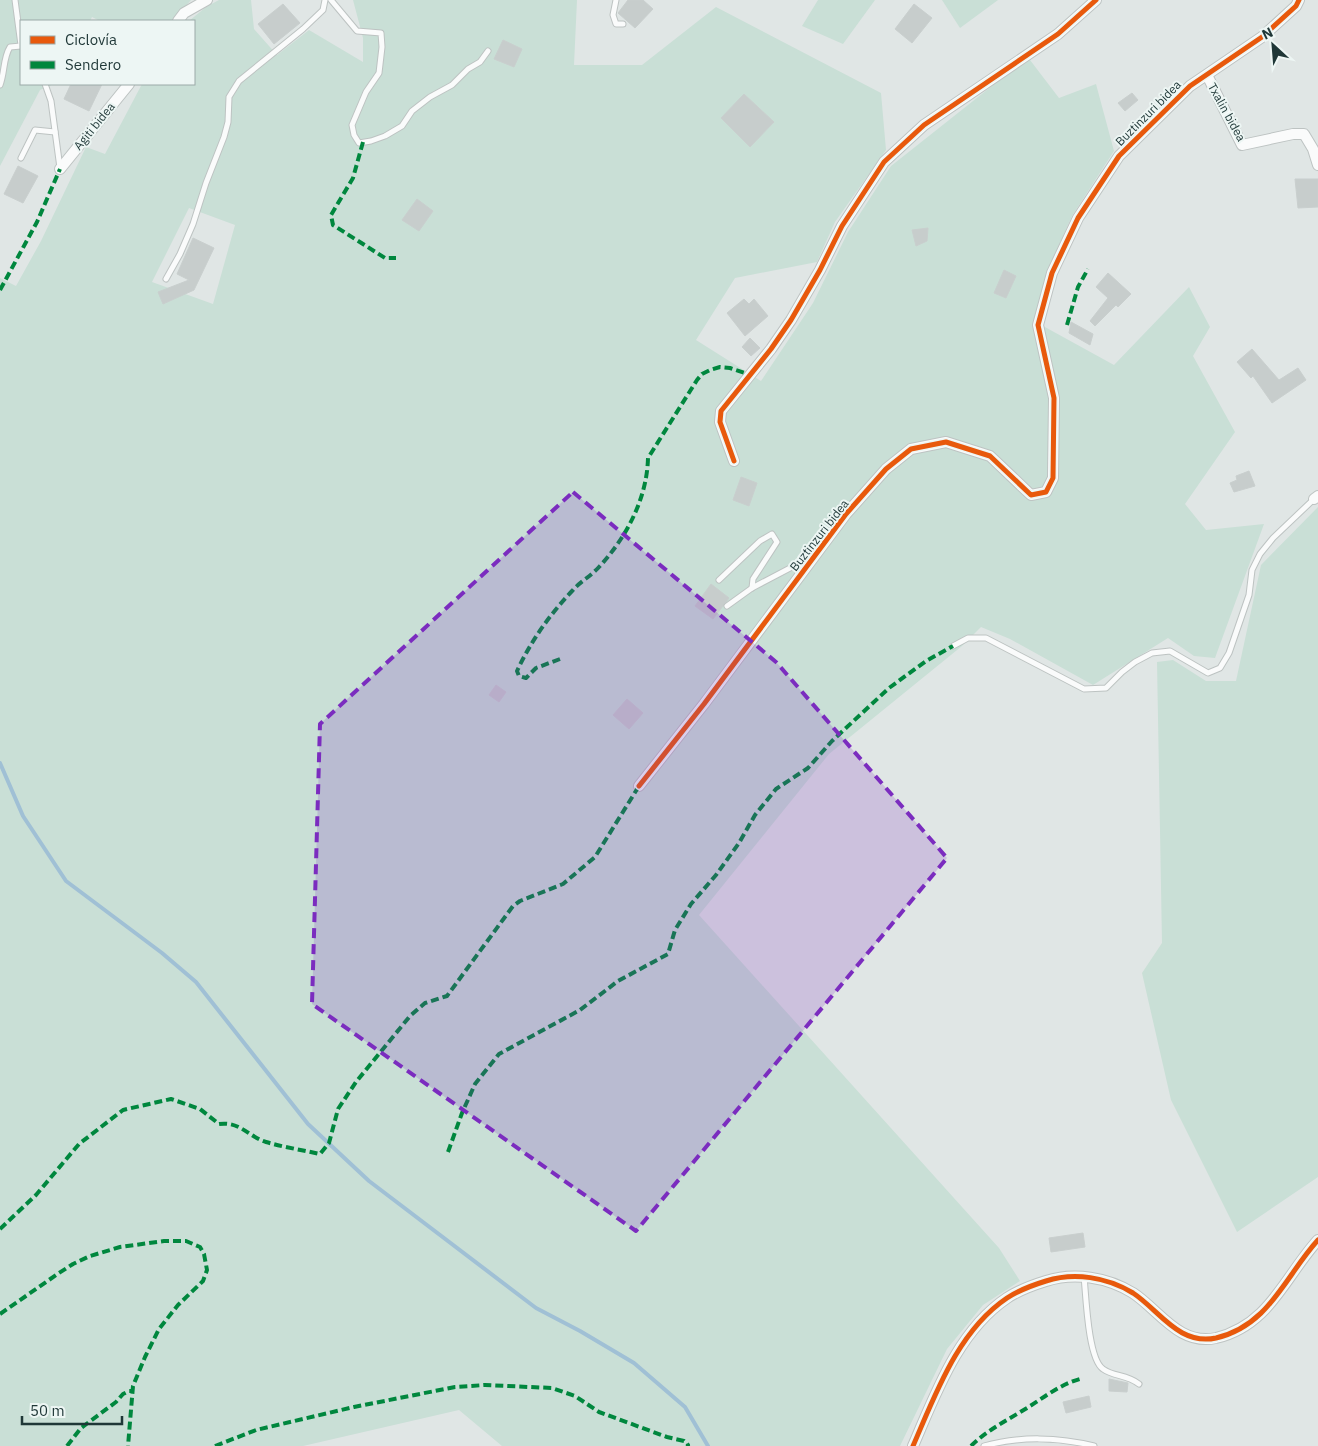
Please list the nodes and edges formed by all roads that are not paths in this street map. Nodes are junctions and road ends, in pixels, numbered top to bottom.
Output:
1 (15, 0) edge
2 (207, 0) edge
3 (325, 0) edge
4 (331, 0) edge
5 (616, 0) edge
6 (1096, 0) edge
7 (1299, 0) edge
8 (179, 20) edge
9 (623, 24) dead end
10 (20, 38) edge
11 (20, 45) edge
12 (488, 51) dead end
13 (1207, 75) junction
14 (0, 85) edge
15 (45, 85) edge
16 (127, 85) edge
17 (55, 132) junction
18 (21, 158) dead end
19 (1318, 165) edge
20 (60, 169) joint
21 (166, 279) dead end
22 (734, 461) dead end
23 (1316, 497) edge
24 (816, 554) junction
25 (720, 580) dead end
26 (752, 588) junction
27 (727, 606) dead end
28 (953, 646) dead end
29 (639, 786) dead end
30 (1318, 1240) edge
31 (1084, 1276) junction
32 (1138, 1384) dead end
33 (913, 1446) edge
34 (984, 1446) edge
35 (1094, 1446) edge

1 - 10 lane
2 - 8 street
3 - 21 lane
4 - 12 lane
5 - 9 lane
6 - 22 street
7 - 13 street, Buztinzuri bidea
11 - 14 lane
13 - 19 street, Txalin bidea
13 - 24 street, Buztinzuri bidea
15 - 17 lane
16 - 20 street, Agiti bidea
17 - 18 lane
17 - 20 lane
23 - 28 lane
24 - 26 lane
24 - 29 street, Buztinzuri bidea
25 - 26 lane
26 - 27 lane
30 - 31 street
31 - 32 lane
31 - 33 street
34 - 35 lane

